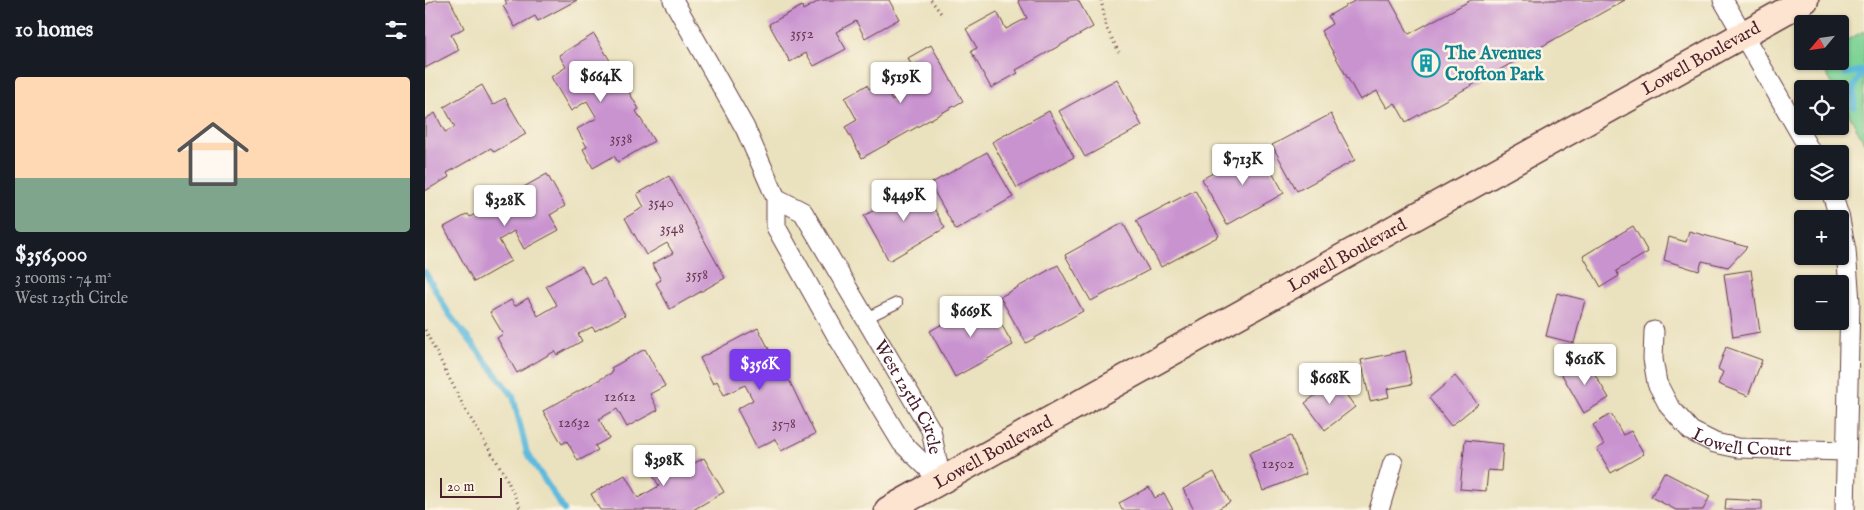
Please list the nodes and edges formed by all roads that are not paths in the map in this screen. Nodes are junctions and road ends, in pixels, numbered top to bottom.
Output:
1 (673, 0) edge
2 (1723, 0) edge
3 (1805, 0) edge
4 (1743, 34) junction
5 (1807, 145) edge
6 (776, 198) junction
7 (1848, 265) edge
8 (897, 303) dead end
9 (864, 319) junction
10 (1654, 331) dead end
11 (1846, 451) junction
12 (1393, 463) dead end
13 (941, 481) junction
14 (888, 510) edge
15 (1379, 510) edge
16 (1845, 510) edge

1 - 6 street, West 125th Circle
2 - 4 street
3 - 4 main road, Lowell Boulevard
4 - 5 street
4 - 13 main road, Lowell Boulevard
6 - 9 street, West 125th Circle
6 - 13 street, West 125th Circle
7 - 11 street
8 - 9 lane
9 - 13 street, West 125th Circle
10 - 11 street, Lowell Court
11 - 16 street
12 - 15 street
13 - 14 main road, Lowell Boulevard

